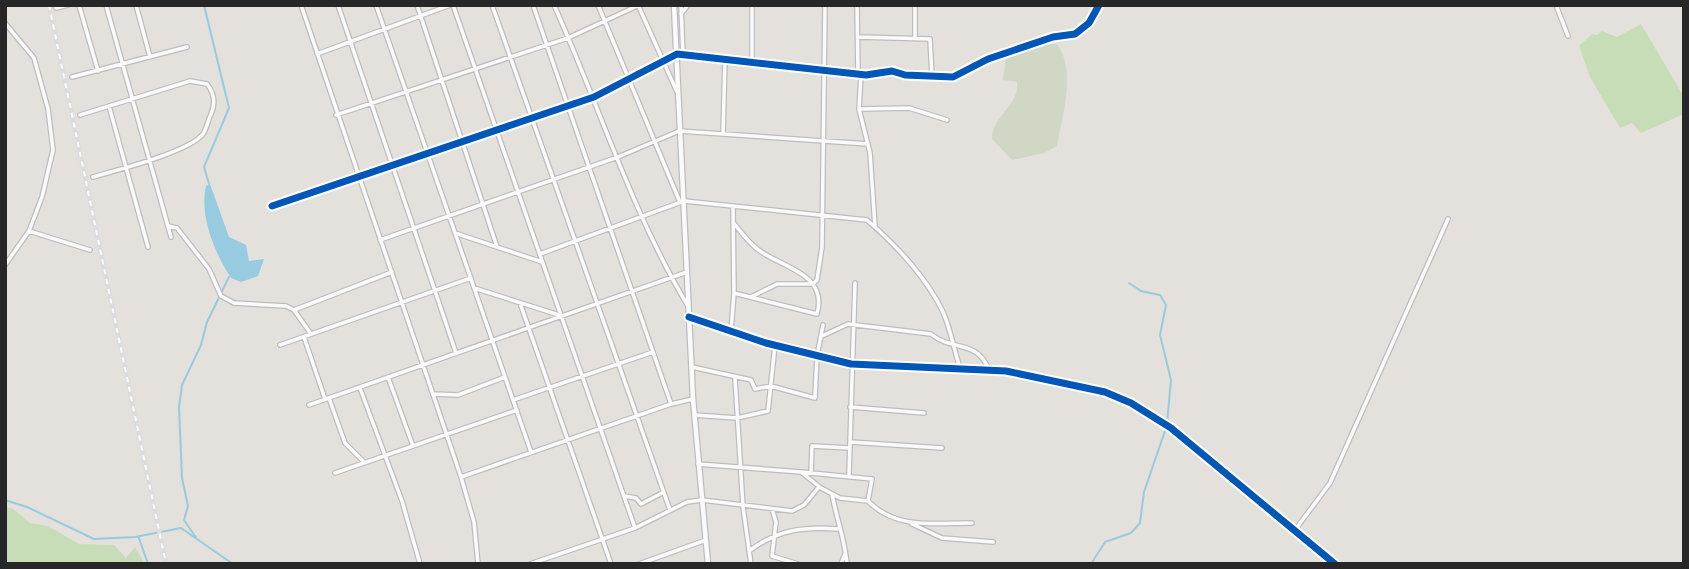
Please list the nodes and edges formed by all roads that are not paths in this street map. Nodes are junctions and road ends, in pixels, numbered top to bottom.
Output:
1 (68, 5) edge
2 (79, 5) edge
3 (106, 5) edge
4 (136, 5) edge
5 (301, 5) edge
6 (338, 5) edge
7 (376, 5) edge
8 (417, 5) edge
9 (451, 5) edge
10 (492, 5) edge
11 (533, 5) edge
12 (554, 5) edge
13 (598, 5) edge
14 (639, 5) edge
15 (674, 5) edge
16 (681, 5) edge
17 (688, 5) edge
18 (752, 5) edge
19 (825, 5) edge
20 (857, 5) edge
21 (915, 5) edge
22 (1100, 5) edge
23 (1556, 5) edge
24 (56, 8) dead end
25 (681, 13) junction
26 (421, 16) junction
27 (605, 21) junction
28 (5, 23) edge
29 (384, 29) junction
30 (1568, 36) dead end
31 (859, 37) junction
32 (568, 38) junction
33 (915, 39) junction
34 (351, 42) junction
35 (547, 45) junction
36 (187, 47) dead end
37 (317, 54) junction
38 (680, 54) junction
39 (150, 57) junction
40 (510, 57) junction
41 (725, 59) junction
42 (752, 62) junction
43 (664, 63) junction
44 (123, 64) junction
45 (475, 69) junction
46 (825, 69) junction
47 (98, 71) junction
48 (859, 75) junction
49 (932, 76) junction
50 (72, 78) dead end
51 (442, 80) junction
52 (630, 81) junction
53 (406, 92) junction
54 (678, 96) junction
55 (594, 97) junction
56 (132, 99) junction
57 (371, 103) junction
58 (109, 106) junction
59 (568, 106) junction
60 (859, 108) junction
61 (80, 115) dead end
62 (336, 115) junction
63 (531, 118) junction
64 (947, 120) dead end
65 (496, 129) junction
66 (679, 131) junction
67 (723, 134) junction
68 (462, 141) junction
69 (655, 141) junction
70 (822, 142) junction
71 (868, 144) junction
72 (427, 152) junction
73 (618, 157) junction
74 (150, 160) junction
75 (392, 164) junction
76 (126, 167) junction
77 (589, 167) junction
78 (357, 175) junction
79 (93, 177) dead end
80 (553, 179) junction
81 (518, 192) junction
82 (682, 201) junction
83 (483, 204) junction
84 (272, 206) dead end
85 (733, 206) junction
86 (821, 215) junction
87 (449, 216) junction
88 (643, 217) junction
89 (1448, 219) dead end
90 (733, 222) junction
91 (168, 226) junction
92 (414, 228) junction
93 (876, 228) junction
94 (610, 229) junction
95 (29, 232) junction
96 (455, 233) junction
97 (171, 237) dead end
98 (380, 240) junction
99 (575, 242) junction
100 (148, 247) dead end
101 (497, 247) junction
102 (90, 250) dead end
103 (540, 254) junction
104 (542, 262) junction
105 (5, 265) edge
106 (391, 272) junction
107 (687, 272) junction
108 (671, 277) junction
109 (471, 278) junction
110 (855, 283) dead end
111 (813, 284) junction
112 (474, 288) junction
113 (435, 291) junction
114 (632, 291) junction
115 (734, 293) junction
116 (751, 298) junction
117 (401, 303) junction
118 (520, 303) junction
119 (596, 303) junction
120 (688, 306) junction
121 (294, 310) junction
122 (561, 316) junction
123 (689, 317) junction
124 (853, 324) junction
125 (823, 325) dead end
126 (528, 327) junction
127 (731, 331) junction
128 (312, 334) junction
129 (822, 336) junction
130 (304, 337) junction
131 (492, 340) junction
132 (280, 345) dead end
133 (775, 345) junction
134 (954, 345) junction
135 (653, 352) junction
136 (456, 353) junction
137 (817, 356) junction
138 (617, 364) junction
139 (851, 364) junction
140 (423, 365) junction
141 (692, 367) junction
142 (960, 368) junction
143 (989, 370) junction
144 (582, 376) junction
145 (388, 377) junction
146 (505, 377) junction
147 (735, 378) junction
148 (771, 386) junction
149 (360, 387) junction
150 (549, 388) junction
151 (433, 394) junction
152 (327, 399) junction
153 (693, 399) junction
154 (513, 400) junction
155 (671, 404) junction
156 (309, 405) dead end
157 (850, 407) junction
158 (517, 410) junction
159 (923, 413) dead end
160 (694, 415) junction
161 (635, 416) junction
162 (737, 418) junction
163 (600, 428) junction
164 (446, 434) junction
165 (567, 440) junction
166 (849, 442) junction
167 (413, 446) junction
168 (849, 448) junction
169 (942, 448) dead end
170 (531, 452) junction
171 (383, 456) junction
172 (364, 463) junction
173 (698, 464) junction
174 (741, 468) junction
175 (800, 472) junction
176 (811, 472) junction
177 (335, 473) dead end
178 (849, 475) junction
179 (461, 477) junction
180 (819, 487) junction
181 (662, 493) junction
182 (832, 494) junction
183 (624, 496) junction
184 (702, 500) junction
185 (868, 501) junction
186 (743, 506) junction
187 (772, 509) junction
188 (670, 510) junction
189 (910, 523) junction
190 (972, 523) dead end
191 (635, 528) junction
192 (838, 528) junction
193 (1295, 530) junction
194 (775, 534) junction
195 (602, 539) junction
196 (706, 540) junction
197 (993, 542) dead end
198 (847, 549) junction
199 (749, 551) junction
200 (664, 555) junction
201 (421, 564) edge
202 (478, 564) edge
203 (530, 564) edge
204 (611, 564) edge
205 (639, 564) edge
206 (665, 564) edge
207 (708, 564) edge
208 (751, 564) edge
209 (797, 564) edge
210 (841, 564) edge
211 (847, 564) edge
212 (1335, 564) edge

1 - 24 street
2 - 47 street
3 - 44 street
4 - 39 street
5 - 37 street
6 - 34 street
7 - 29 street
8 - 26 street
9 - 26 street
9 - 45 street
10 - 40 street
11 - 35 street
12 - 32 street
13 - 27 street
14 - 27 street
14 - 43 street
15 - 38 street
16 - 25 street
17 - 25 street
18 - 42 street
19 - 46 street
20 - 31 street
21 - 33 street
22 - 49 street
23 - 30 street
25 - 38 street
26 - 29 street
26 - 51 street
27 - 32 street
27 - 52 street
28 - 95 street
29 - 34 street
29 - 53 street
31 - 33 street
31 - 48 street
32 - 35 street
32 - 55 street
33 - 49 street
34 - 37 street
34 - 57 street
35 - 40 street
35 - 59 street
36 - 39 street
37 - 62 street
38 - 41 street
38 - 43 street
38 - 54 street
39 - 44 street
40 - 45 street
40 - 63 street
41 - 42 street
41 - 67 street
42 - 46 street
43 - 52 street
43 - 54 street
44 - 47 street
44 - 56 street
45 - 51 street
45 - 65 street
46 - 48 street
46 - 70 street
47 - 50 street
48 - 49 street
48 - 60 street
51 - 53 street
51 - 68 street
52 - 55 street
52 - 69 street
53 - 57 street
53 - 72 street
54 - 66 street
55 - 59 street
55 - 73 street
56 - 58 street
56 - 74 street
56 - 74 street
57 - 62 street
57 - 75 street
58 - 61 street
58 - 76 street
59 - 63 street
59 - 77 street
60 - 64 street
60 - 71 street
62 - 78 street
63 - 65 street
63 - 80 street
65 - 68 street
65 - 81 street
66 - 67 street
66 - 69 street
66 - 82 street
67 - 70 street
68 - 72 street
68 - 83 street
69 - 73 street
69 - 82 street
70 - 71 street
70 - 86 street
71 - 93 street
72 - 75 street
72 - 87 street
73 - 77 street
73 - 88 street
74 - 76 street
74 - 91 street
75 - 78 street
75 - 92 street
76 - 79 street
76 - 100 street
77 - 80 street
77 - 94 street
78 - 84 street
78 - 98 street
80 - 81 street
80 - 99 street
81 - 83 street
81 - 103 street
82 - 85 street
82 - 88 street
82 - 107 street
83 - 87 street
83 - 101 street
85 - 86 street
85 - 90 street
86 - 93 street
86 - 111 street
87 - 92 street
87 - 96 street
88 - 94 street
88 - 108 street
89 - 193 street
90 - 111 street
90 - 115 street
91 - 97 street
91 - 121 street
92 - 98 street
92 - 113 street
93 - 134 street
94 - 99 street
94 - 114 street
95 - 102 street
95 - 105 street
96 - 101 street
96 - 109 street
98 - 106 street
99 - 103 street
99 - 119 street
101 - 104 street
103 - 104 street
104 - 122 street
106 - 117 street
106 - 121 street
107 - 108 street
107 - 120 street
108 - 114 street
108 - 120 street
109 - 112 street
109 - 113 street
110 - 124 street
111 - 116 street
111 - 116 street
112 - 118 street
112 - 131 street
113 - 117 street
113 - 136 street
114 - 119 street
114 - 135 street
115 - 116 street
115 - 127 street
117 - 128 street
117 - 140 street
118 - 122 street
118 - 126 street
119 - 122 street
119 - 138 street
120 - 123 street
121 - 128 street
122 - 126 street
122 - 144 street
123 - 127 street
123 - 141 street
124 - 129 street
124 - 134 street
124 - 139 street
125 - 129 street
126 - 131 street
126 - 150 street
127 - 133 street
128 - 130 street
129 - 137 street
130 - 132 street
130 - 152 street
131 - 136 street
131 - 146 street
133 - 137 street
133 - 148 street
134 - 142 street
134 - 143 street
135 - 138 street
135 - 155 street
136 - 140 street
137 - 139 street
137 - 148 street
138 - 144 street
138 - 161 street
139 - 142 street
139 - 157 street
140 - 145 street
140 - 151 street
141 - 147 street
141 - 153 street
142 - 143 street
143 - 193 street
144 - 150 street
144 - 163 street
145 - 149 street
145 - 167 street
146 - 151 street
146 - 154 street
147 - 148 street
147 - 162 street
148 - 162 street
149 - 152 street
149 - 171 street
150 - 154 street
150 - 165 street
151 - 164 street
152 - 156 street
152 - 172 street
153 - 155 street
153 - 160 street
154 - 158 street
155 - 161 street
157 - 159 street
157 - 166 street
158 - 164 street
158 - 170 street
160 - 162 street
160 - 173 street
161 - 163 street
161 - 181 street
162 - 174 street
163 - 165 street
163 - 183 street
164 - 167 street
164 - 179 street
165 - 170 street
165 - 195 street
166 - 168 street
166 - 169 street
167 - 171 street
168 - 176 street
168 - 178 street
170 - 179 street
171 - 172 street
171 - 201 street
172 - 177 street
173 - 174 street
173 - 184 street
174 - 175 street
174 - 186 street
175 - 176 street
175 - 180 street
176 - 178 street
178 - 185 street
179 - 202 street
180 - 182 street
180 - 187 street
181 - 183 street
181 - 188 street
182 - 185 street
182 - 192 street
183 - 191 street
184 - 186 street
184 - 188 street
184 - 196 street
185 - 189 street
186 - 187 street
186 - 199 street
187 - 194 street
188 - 191 street
189 - 190 street
189 - 197 street
191 - 195 street
192 - 194 street
192 - 198 street
193 - 212 street
194 - 199 street
194 - 209 street
195 - 203 street
195 - 204 street
196 - 200 street
196 - 207 street
198 - 210 street
198 - 211 street
199 - 208 street
200 - 205 street
200 - 206 street

